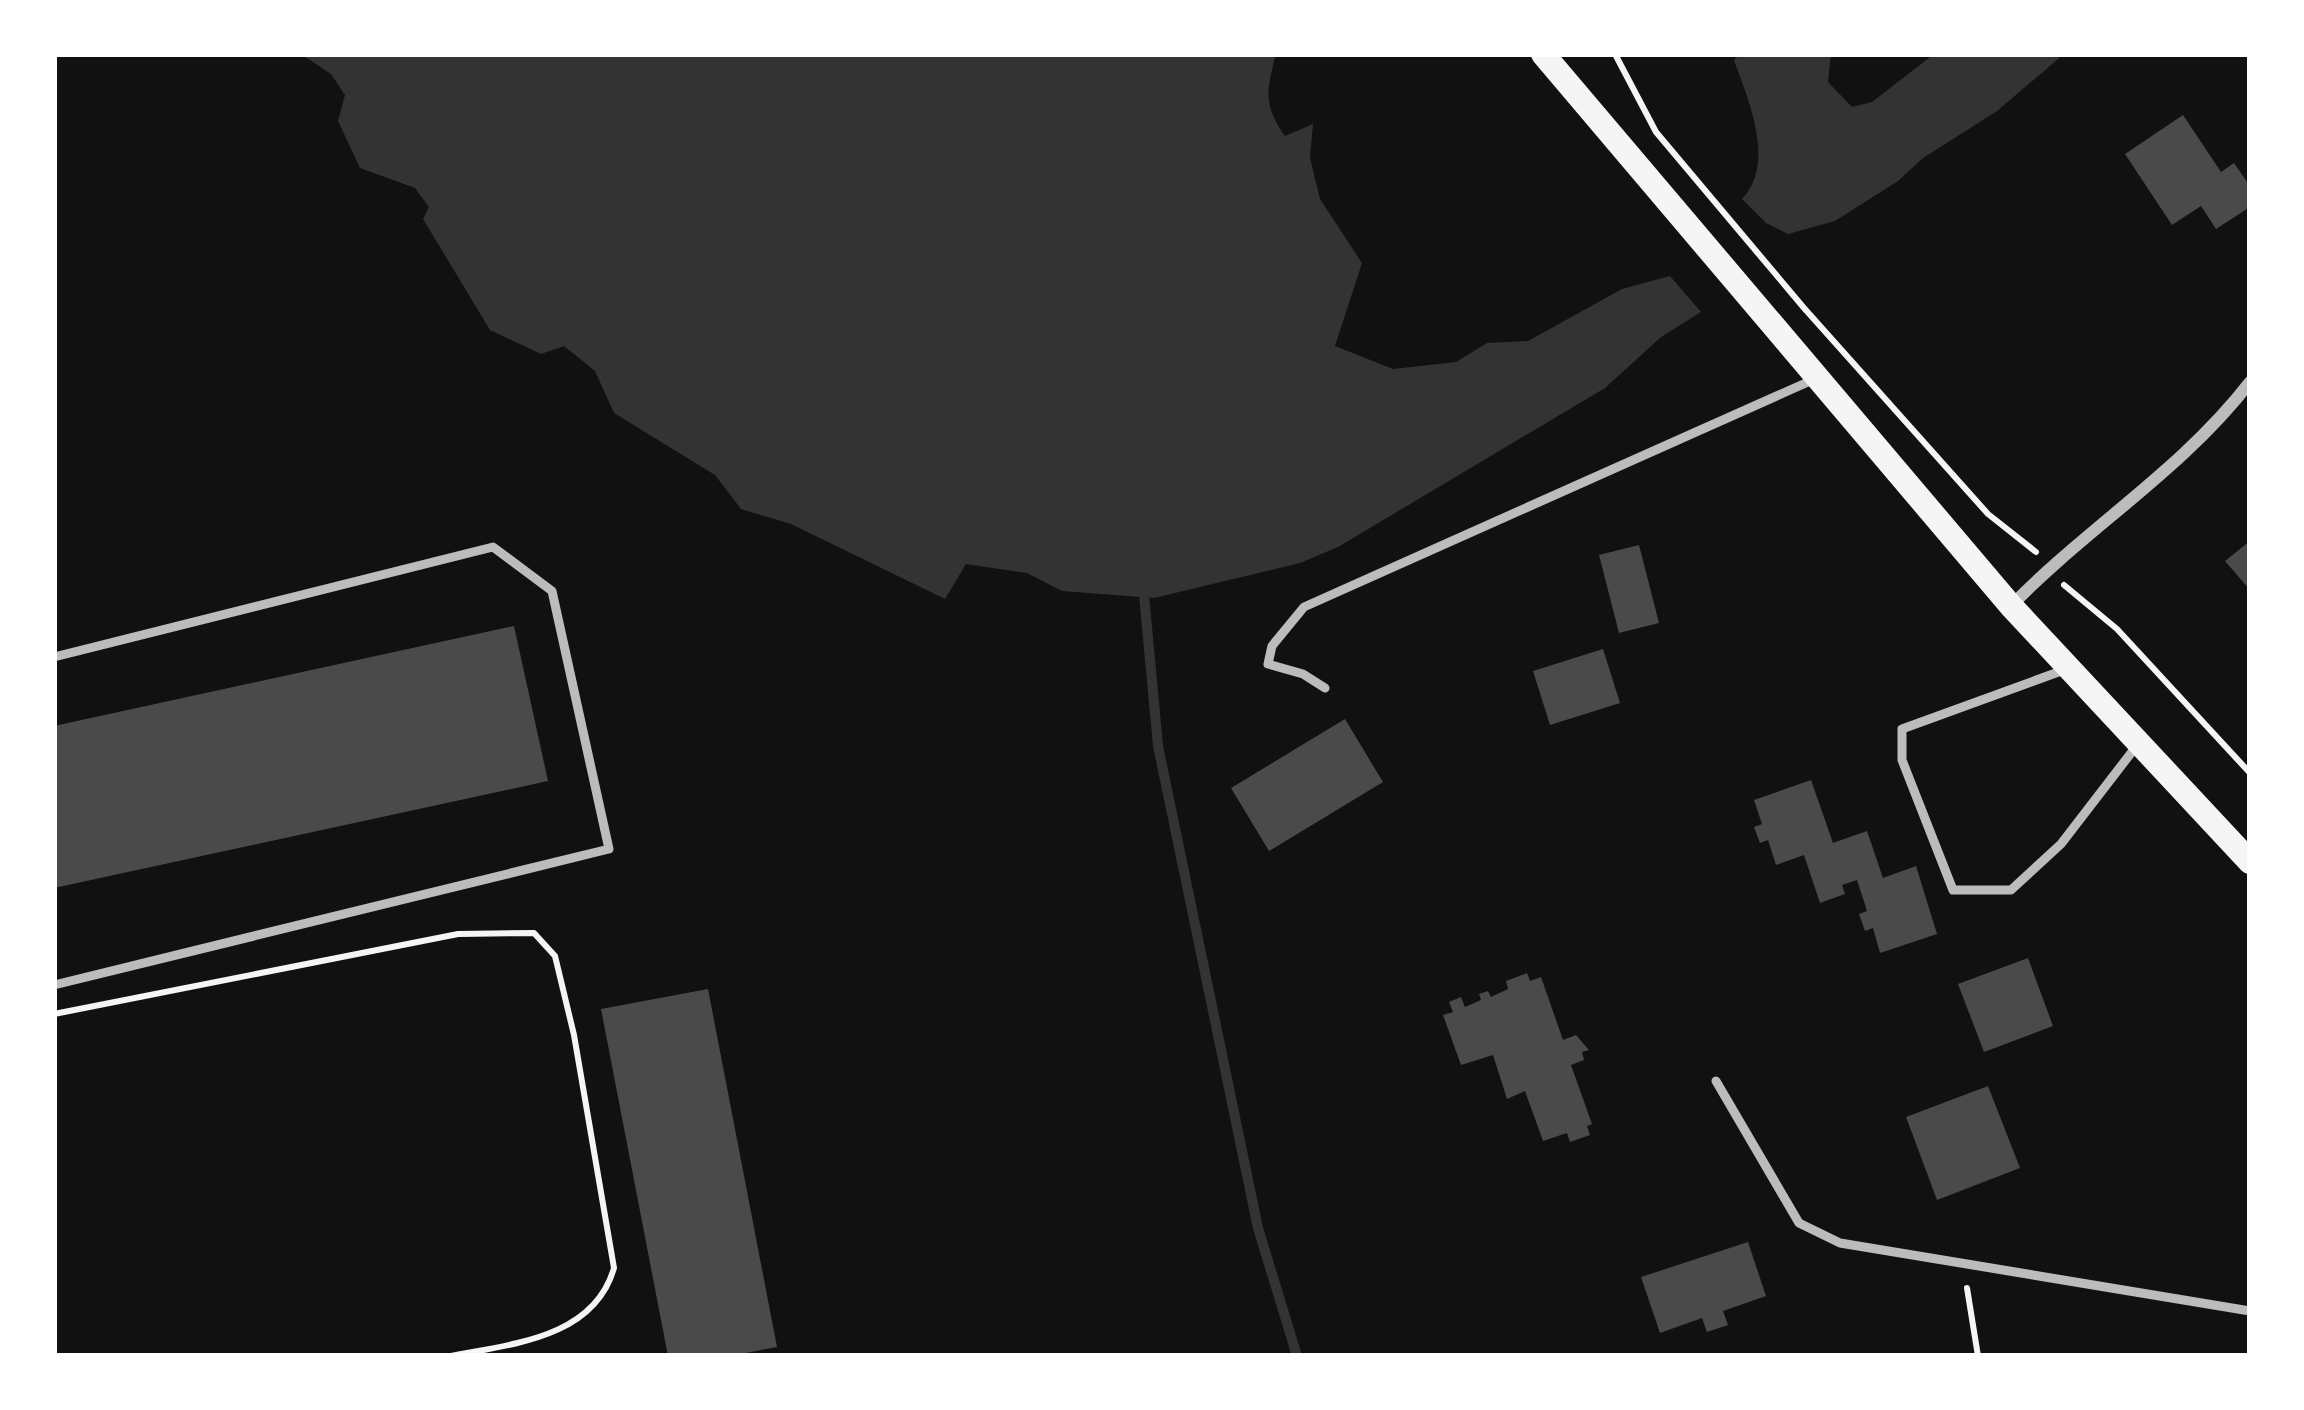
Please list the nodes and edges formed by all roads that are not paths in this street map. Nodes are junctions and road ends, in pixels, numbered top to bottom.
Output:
1 (1543, 54) edge
2 (1817, 379) junction
3 (2250, 382) edge
4 (2011, 606) junction
5 (54, 657) edge
6 (2069, 668) junction
7 (1325, 688) dead end
8 (2139, 743) junction
9 (2250, 862) edge
10 (54, 985) edge
11 (1716, 1081) dead end
12 (2250, 1311) edge

1 - 2 main road
2 - 4 main road
2 - 7 lane
3 - 4 street
4 - 6 main road
5 - 10 lane
6 - 8 main road
6 - 8 lane
8 - 9 main road
11 - 12 lane

